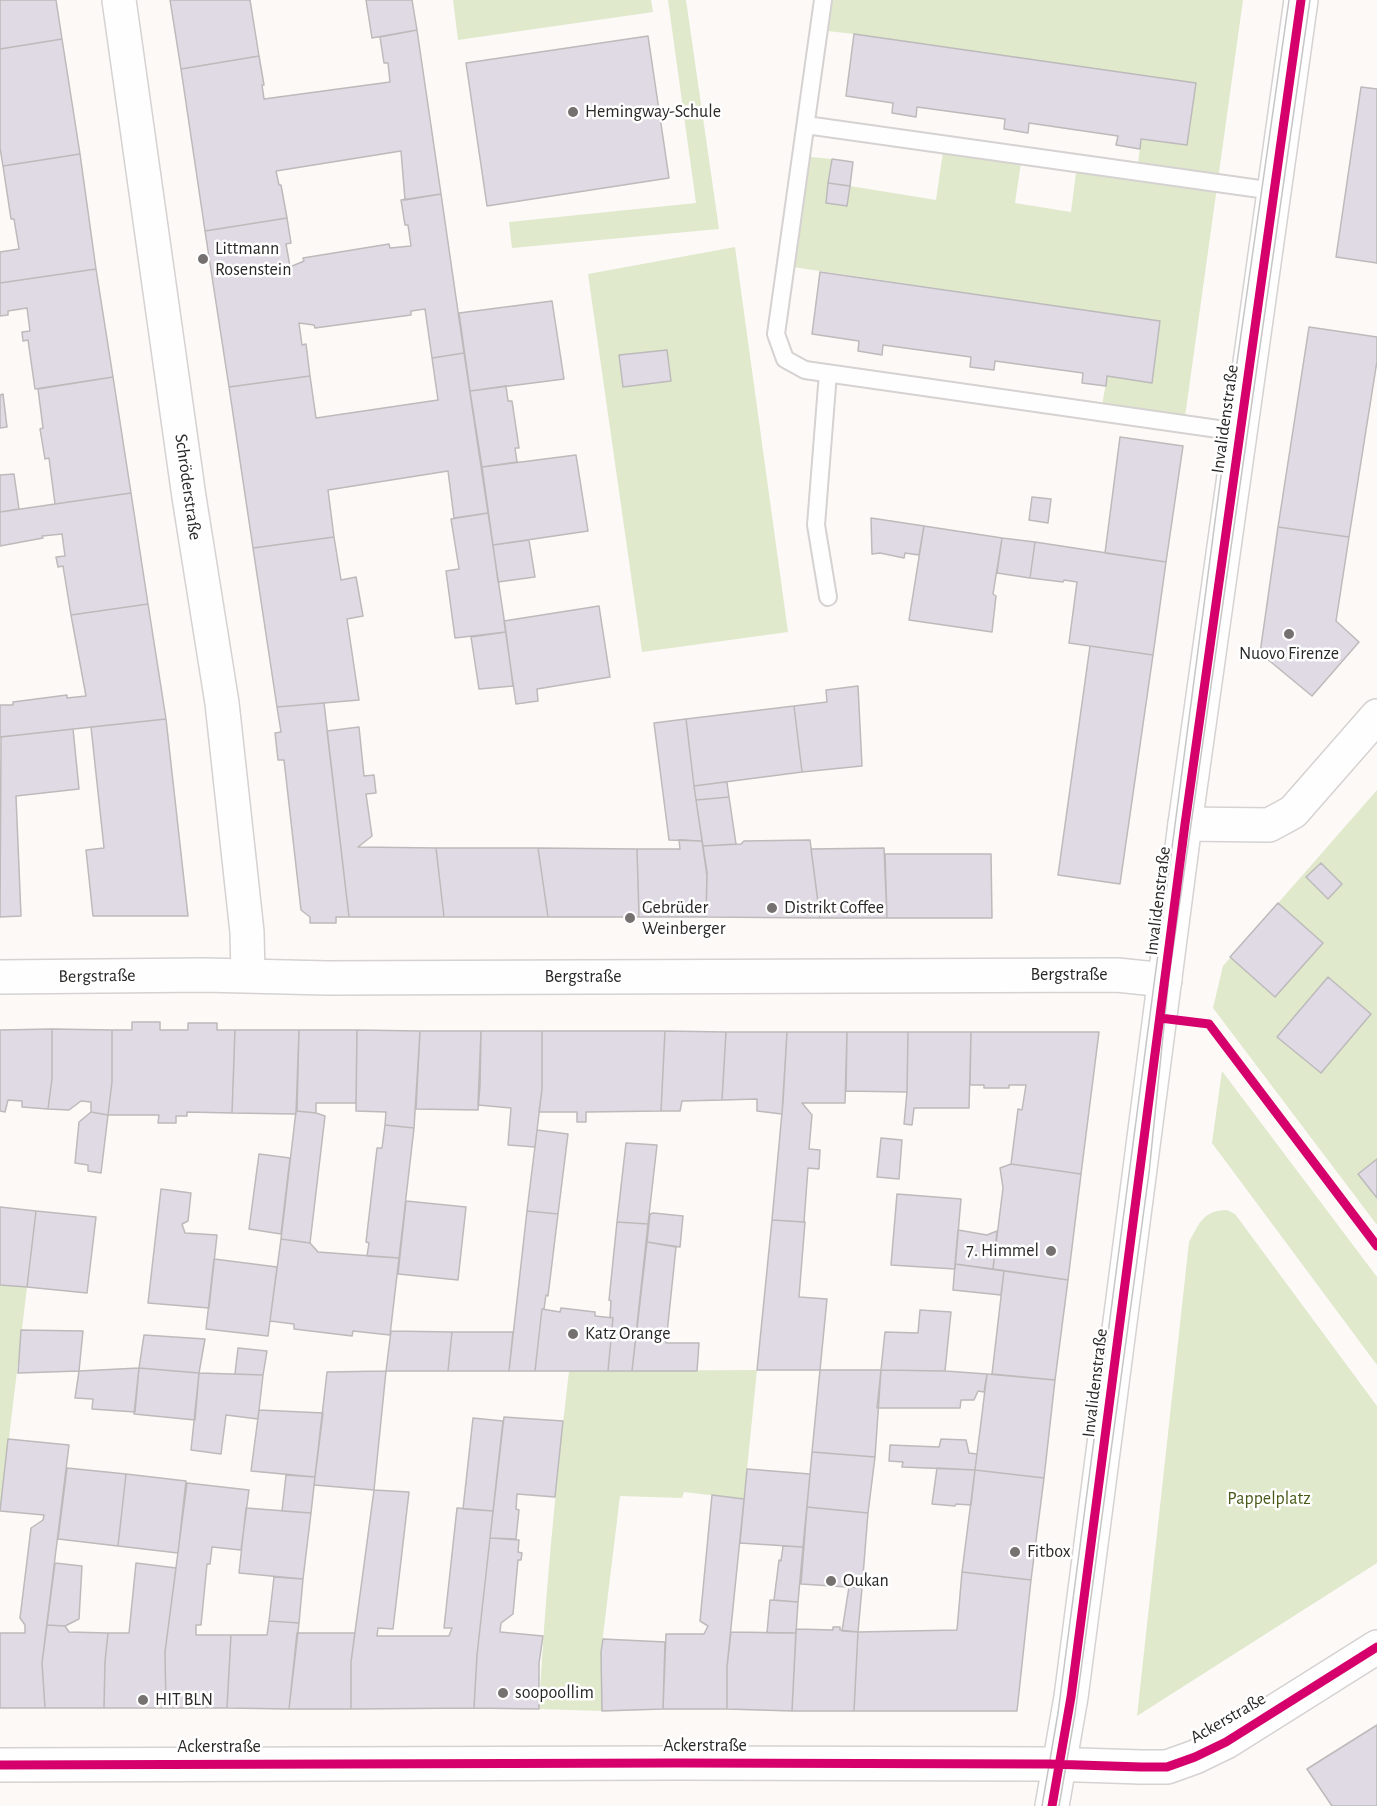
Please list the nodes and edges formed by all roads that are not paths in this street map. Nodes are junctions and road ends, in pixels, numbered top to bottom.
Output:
1 (119, 0) edge
2 (823, 0) edge
3 (1301, 0) edge
4 (806, 125) junction
5 (1274, 191) junction
6 (828, 374) junction
7 (1239, 432) junction
8 (828, 597) dead end
9 (1377, 716) edge
10 (1185, 824) junction
11 (248, 976) junction
12 (0, 977) edge
13 (1165, 980) junction
14 (1377, 1647) edge
15 (1059, 1764) junction
16 (0, 1765) edge
17 (1052, 1806) edge

1 - 11 street, Schröderstraße
2 - 4 lane
3 - 5 street, Invalidenstraße
4 - 5 lane
4 - 6 lane
5 - 7 street, Invalidenstraße
6 - 7 lane
6 - 8 lane
7 - 10 street, Invalidenstraße
9 - 10 street
10 - 13 street, Invalidenstraße
11 - 12 street, Bergstraße
11 - 13 street, Bergstraße
13 - 15 street, Invalidenstraße
14 - 15 street, Ackerstraße
15 - 16 street, Ackerstraße
15 - 17 street, Invalidenstraße

